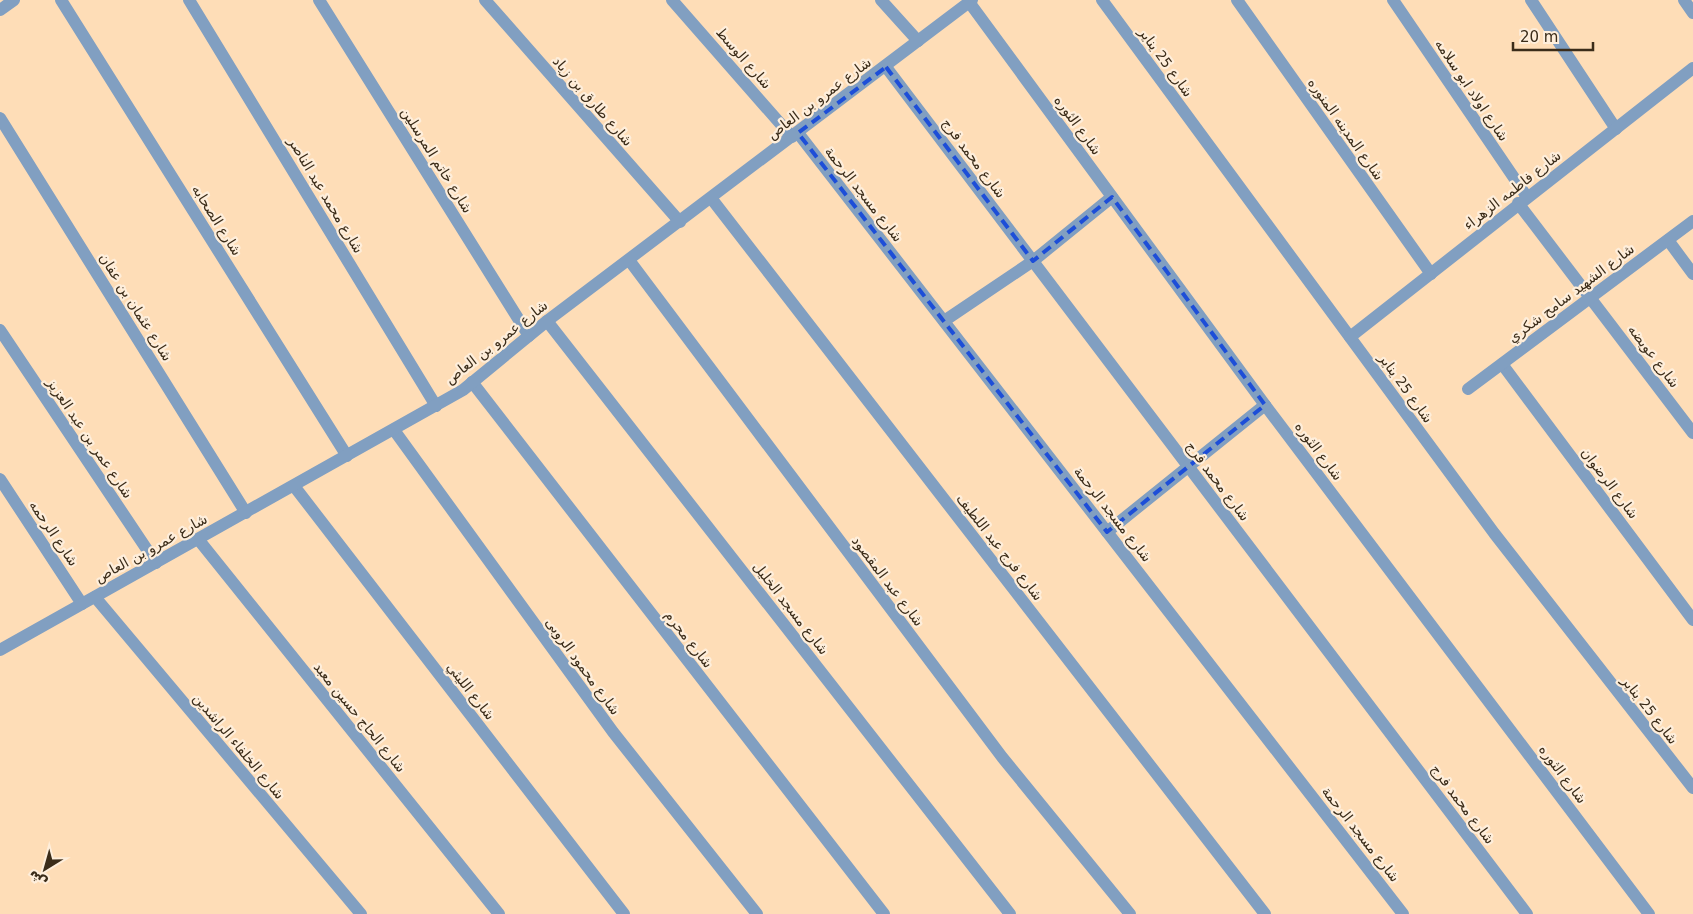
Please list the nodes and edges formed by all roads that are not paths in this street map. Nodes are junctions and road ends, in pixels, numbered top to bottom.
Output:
1 (13, 0) edge
2 (61, 0) edge
3 (190, 0) edge
4 (319, 0) edge
5 (485, 0) edge
6 (672, 0) edge
7 (881, 0) edge
8 (1102, 0) edge
9 (1237, 0) edge
10 (1393, 0) edge
11 (1530, 0) edge
12 (1684, 0) edge
13 (971, 1) edge
14 (0, 10) edge
15 (1693, 13) edge
16 (918, 42) junction
17 (886, 67) junction
18 (1693, 68) edge
19 (0, 118) edge
20 (1616, 129) junction
21 (795, 135) junction
22 (1112, 197) junction
23 (711, 198) junction
24 (1522, 200) junction
25 (1693, 221) edge
26 (680, 222) junction
27 (1668, 240) junction
28 (629, 260) junction
29 (1033, 261) junction
30 (1431, 274) junction
31 (1693, 274) edge
32 (1590, 298) junction
33 (547, 321) junction
34 (944, 321) junction
35 (0, 330) edge
36 (529, 336) junction
37 (1350, 337) junction
38 (1502, 364) junction
39 (472, 382) junction
40 (1468, 390) dead end
41 (1265, 405) junction
42 (436, 406) junction
43 (394, 430) junction
44 (1693, 433) edge
45 (347, 456) junction
46 (1188, 466) junction
47 (0, 480) edge
48 (294, 486) junction
49 (246, 513) junction
50 (1107, 532) junction
51 (198, 539) junction
52 (156, 563) junction
53 (95, 597) junction
54 (82, 604) junction
55 (1693, 620) edge
56 (0, 650) edge
57 (1693, 788) edge
58 (361, 914) edge
59 (499, 914) edge
60 (624, 914) edge
61 (757, 914) edge
62 (884, 914) edge
63 (1010, 914) edge
64 (1130, 914) edge
65 (1265, 914) edge
66 (1403, 914) edge
67 (1527, 914) edge
68 (1649, 914) edge

1 - 14 street
2 - 45 street, شارع الصحابه
3 - 42 street, شارع محمد عبد الناصر
4 - 36 street, شارع خاتم المرسلين
5 - 26 street, شارع طارق بن زياد
6 - 21 street, شارع الوسط
7 - 16 street
8 - 37 street, شارع 25 يناير
9 - 30 street, شارع المدينه المنوره
10 - 24 street, شارع اولاد ابو سلامه
11 - 20 street
12 - 15 street
13 - 16 street, شارع عمرو بن العاص
13 - 22 street, شارع الثوره
16 - 17 street, شارع عمرو بن العاص
17 - 21 street, شارع عمرو بن العاص
17 - 29 street, شارع محمد فرج
18 - 20 street, شارع فاطمه الزهراء
19 - 49 street, شارع عثمان بن عفان
20 - 24 street, شارع فاطمه الزهراء
21 - 23 street, شارع عمرو بن العاص
21 - 34 street, شارع مسجد الرحمة
22 - 29 street
22 - 41 street, شارع الثوره
23 - 26 street, شارع عمرو بن العاص
23 - 65 street, شارع فرج عبد اللطيف
24 - 30 street, شارع فاطمه الزهراء
24 - 32 street, شارع اولاد ابو سلامه
25 - 27 street, شارع الشهيد سامح شكري
26 - 28 street, شارع عمرو بن العاص
27 - 31 street
27 - 32 street, شارع الشهيد سامح شكري
28 - 33 street, شارع عمرو بن العاص
28 - 64 street, شارع عبد المقصود
29 - 34 street
29 - 46 street, شارع محمد فرج
30 - 37 street, شارع فاطمه الزهراء
32 - 38 street, شارع الشهيد سامح شكري
32 - 44 street, شارع عويضه
33 - 36 street, شارع عمرو بن العاص
33 - 63 street, شارع مسجد الخليل
34 - 50 street, شارع مسجد الرحمة
35 - 52 street, شارع عمر بن عبد العزيز
36 - 39 street, شارع عمرو بن العاص
37 - 57 street, شارع 25 يناير
38 - 40 street, شارع الشهيد سامح شكري
38 - 55 street, شارع الرضوان
39 - 42 street, شارع عمرو بن العاص
39 - 62 street, شارع محرم
41 - 46 street
41 - 68 street, شارع الثوره
42 - 43 street, شارع عمرو بن العاص
43 - 45 street, شارع عمرو بن العاص
43 - 61 street, شارع محمود الروبى
45 - 48 street, شارع عمرو بن العاص
46 - 50 street
46 - 67 street, شارع محمد فرج
47 - 54 street, شارع الرحمه
48 - 49 street, شارع عمرو بن العاص
48 - 60 street, شارع الليثي
49 - 51 street, شارع عمرو بن العاص
50 - 66 street, شارع مسجد الرحمة
51 - 52 street, شارع عمرو بن العاص
51 - 59 street, شارع الحاج حسين معبد
52 - 53 street, شارع عمرو بن العاص
53 - 54 street, شارع عمرو بن العاص
53 - 58 street, شارع الخلفاء الراشدين
54 - 56 street, شارع عمرو بن العاص

